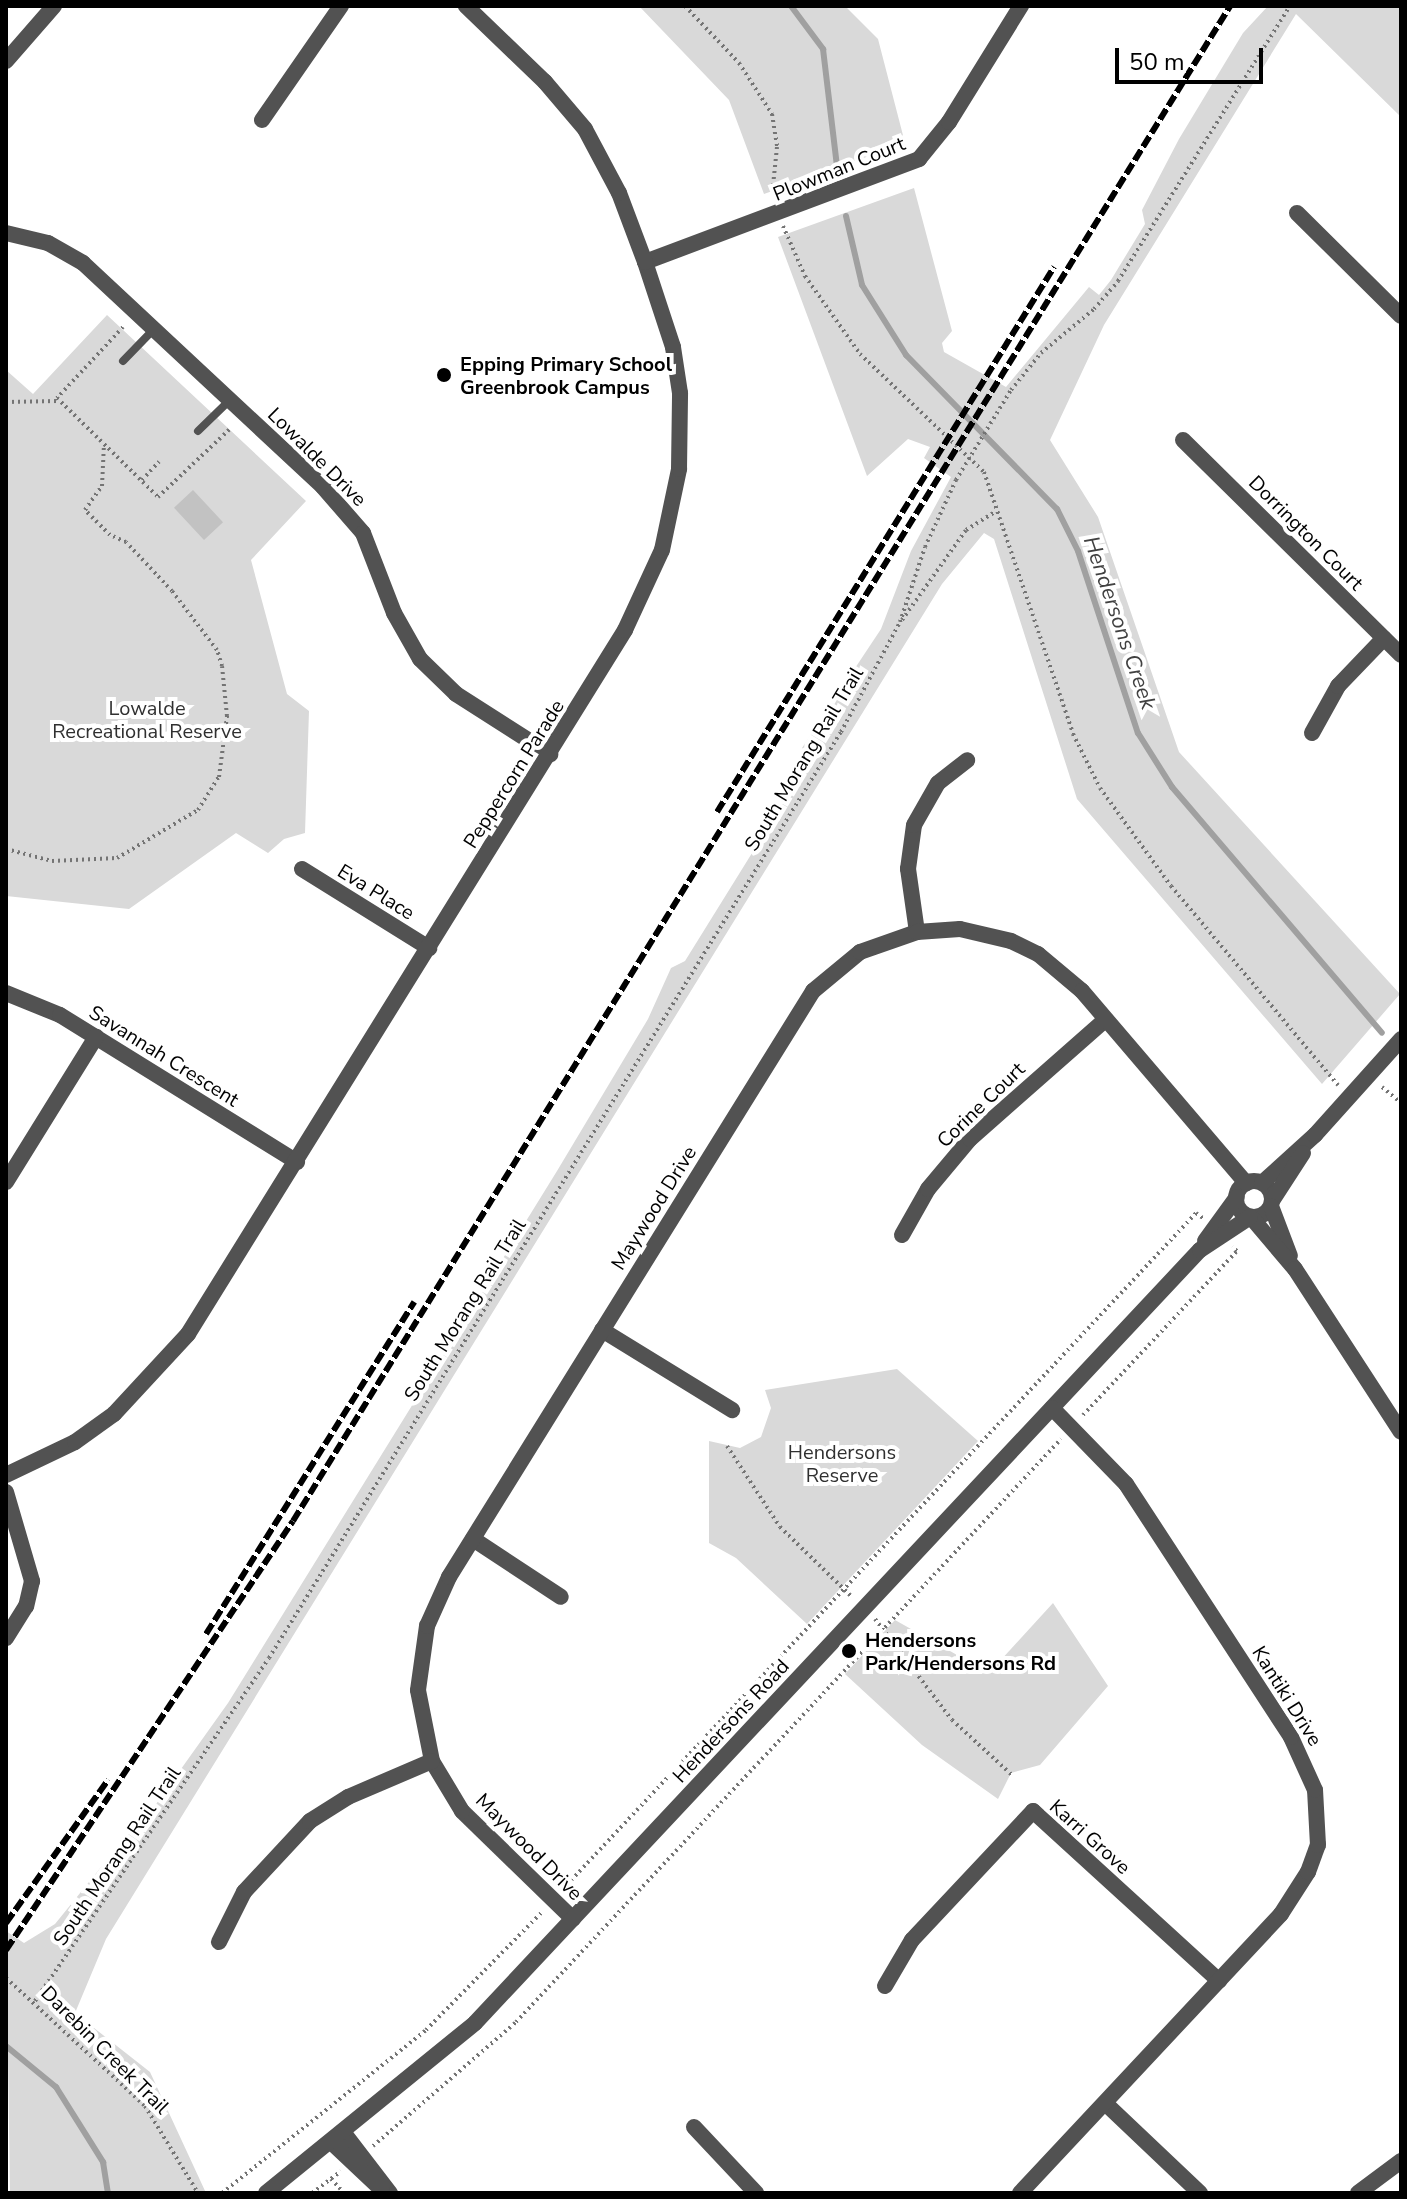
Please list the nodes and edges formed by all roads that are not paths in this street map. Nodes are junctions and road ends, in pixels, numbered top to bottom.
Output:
1 (54, 6) edge
2 (341, 6) edge
3 (466, 6) edge
4 (1021, 6) edge
5 (6, 61) edge
6 (262, 120) dead end
7 (1297, 213) dead end
8 (6, 233) edge
9 (645, 262) junction
10 (1401, 316) edge
11 (155, 328) junction
12 (123, 361) dead end
13 (231, 400) junction
14 (198, 431) dead end
15 (1183, 440) dead end
16 (1384, 638) junction
17 (1401, 655) edge
18 (1312, 733) dead end
19 (550, 754) junction
20 (967, 760) dead end
21 (302, 869) dead end
22 (917, 932) junction
23 (429, 948) junction
24 (6, 993) edge
25 (1105, 1020) junction
26 (96, 1037) junction
27 (1401, 1039) edge
28 (1315, 1135) junction
29 (297, 1162) junction
30 (6, 1182) edge
31 (1248, 1187) junction
32 (1272, 1204) junction
33 (1250, 1217) junction
34 (902, 1235) dead end
35 (1200, 1250) junction
36 (1295, 1269) junction
37 (602, 1330) junction
38 (1052, 1408) junction
39 (732, 1410) dead end
40 (1401, 1432) edge
41 (6, 1475) edge
42 (6, 1492) edge
43 (473, 1539) junction
44 (561, 1597) dead end
45 (6, 1638) edge
46 (432, 1761) junction
47 (573, 1919) junction
48 (219, 1942) dead end
49 (1219, 1981) junction
50 (885, 1986) dead end
51 (1105, 2103) junction
52 (694, 2127) dead end
53 (337, 2137) junction
54 (1401, 2161) edge
55 (266, 2193) edge
56 (388, 2193) edge
57 (756, 2193) edge
58 (1020, 2193) edge
59 (1200, 2193) edge
60 (1358, 2193) edge

1 - 5 street
2 - 6 street
3 - 9 street, Peppercorn Parade
4 - 9 street, Plowman Court
7 - 10 street
8 - 11 street, Lowalde Drive
9 - 19 street, Peppercorn Parade
11 - 12 lane
11 - 13 street, Lowalde Drive
13 - 14 lane
13 - 19 street, Lowalde Drive
15 - 16 street, Dorrington Court
16 - 17 street, Dorrington Court
16 - 18 street
19 - 23 street, Peppercorn Parade
20 - 22 street
21 - 23 street, Eva Place
22 - 25 street, Maywood Drive
22 - 37 street, Maywood Drive
23 - 29 street, Peppercorn Parade
24 - 26 street, Savannah Crescent
25 - 31 street, Maywood Drive
25 - 34 street, Corine Court
26 - 29 street, Savannah Crescent
26 - 30 street
27 - 28 street
28 - 31 street, Hendersons Road
28 - 32 street
29 - 41 street, Peppercorn Parade
31 - 32 street
31 - 33 street
31 - 35 street, Hendersons Road
32 - 33 street, Hendersons Road
32 - 36 street
33 - 35 street, Hendersons Road
33 - 36 street
35 - 38 street, Hendersons Road
36 - 40 street
37 - 39 street
37 - 43 street, Maywood Drive
38 - 47 street, Hendersons Road
38 - 49 street, Kantiki Drive
42 - 45 street
43 - 44 street
43 - 46 street, Maywood Drive
46 - 47 street, Maywood Drive
46 - 48 street
47 - 53 street, Hendersons Road
49 - 50 street, Karri Grove
49 - 51 street, Kantiki Drive
51 - 58 street, Kantiki Drive
51 - 59 street
52 - 57 street
53 - 55 street, Hendersons Road
53 - 56 street
54 - 60 street

